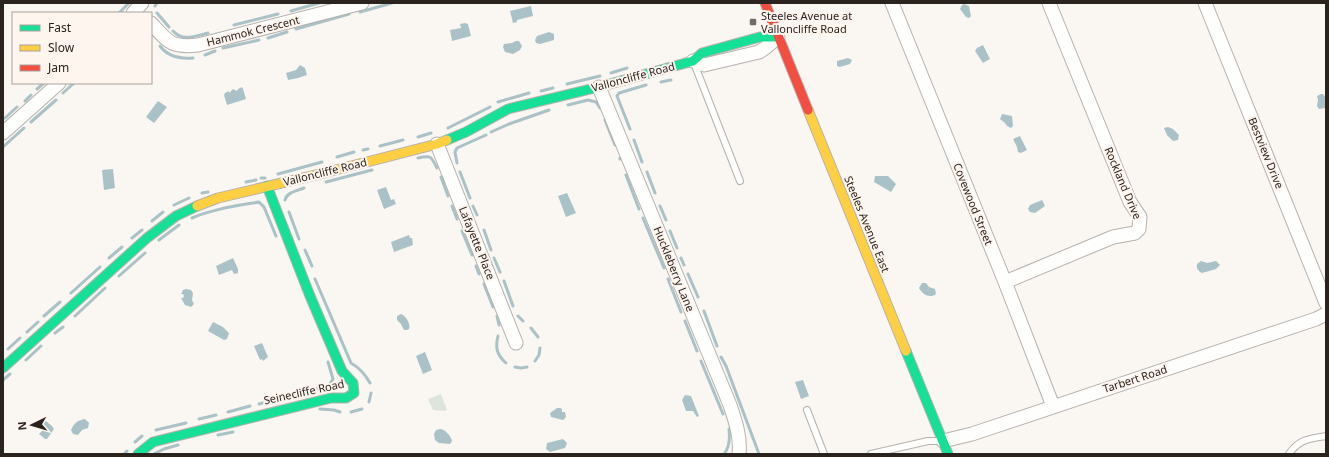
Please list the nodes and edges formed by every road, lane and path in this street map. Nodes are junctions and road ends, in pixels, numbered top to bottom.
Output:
1 (362, 3) edge
2 (765, 3) edge
3 (892, 3) edge
4 (1049, 3) edge
5 (1205, 3) edge
6 (152, 24) edge
7 (778, 37) junction
8 (693, 62) junction
9 (58, 84) edge
10 (599, 87) junction
11 (3, 133) edge
12 (437, 144) junction
13 (740, 181) dead end
14 (267, 186) junction
15 (1005, 282) junction
16 (1326, 303) edge
17 (1326, 314) edge
18 (516, 343) dead end
19 (3, 368) edge
20 (1053, 406) junction
21 (807, 410) dead end
22 (1326, 436) edge
23 (943, 441) junction
24 (899, 451) edge
25 (138, 454) edge
26 (739, 454) edge
27 (824, 454) edge
28 (870, 454) edge
29 (948, 454) edge
30 (1289, 454) edge

1 - 6 street, Hammok Crescent
2 - 7 street, Steeles Avenue East
3 - 15 street, Covewood Street
4 - 15 street, Rockland Drive
5 - 16 street, Bestview Drive
7 - 8 street, Valloncliffe Road
7 - 23 street, Steeles Avenue East
8 - 10 street, Valloncliffe Road
8 - 13 lane
9 - 11 street
10 - 12 street, Valloncliffe Road
10 - 26 street, Huckleberry Lane
12 - 14 street, Valloncliffe Road
12 - 18 street, Lafayette Place
14 - 19 street, Valloncliffe Road
14 - 25 street, Seinecliffe Road
15 - 20 street, Covewood Street
17 - 20 street, Tarbert Road
20 - 23 street, Tarbert Road
21 - 27 lane
22 - 30 lane
23 - 24 lane
23 - 29 street, Steeles Avenue East
24 - 28 lane

